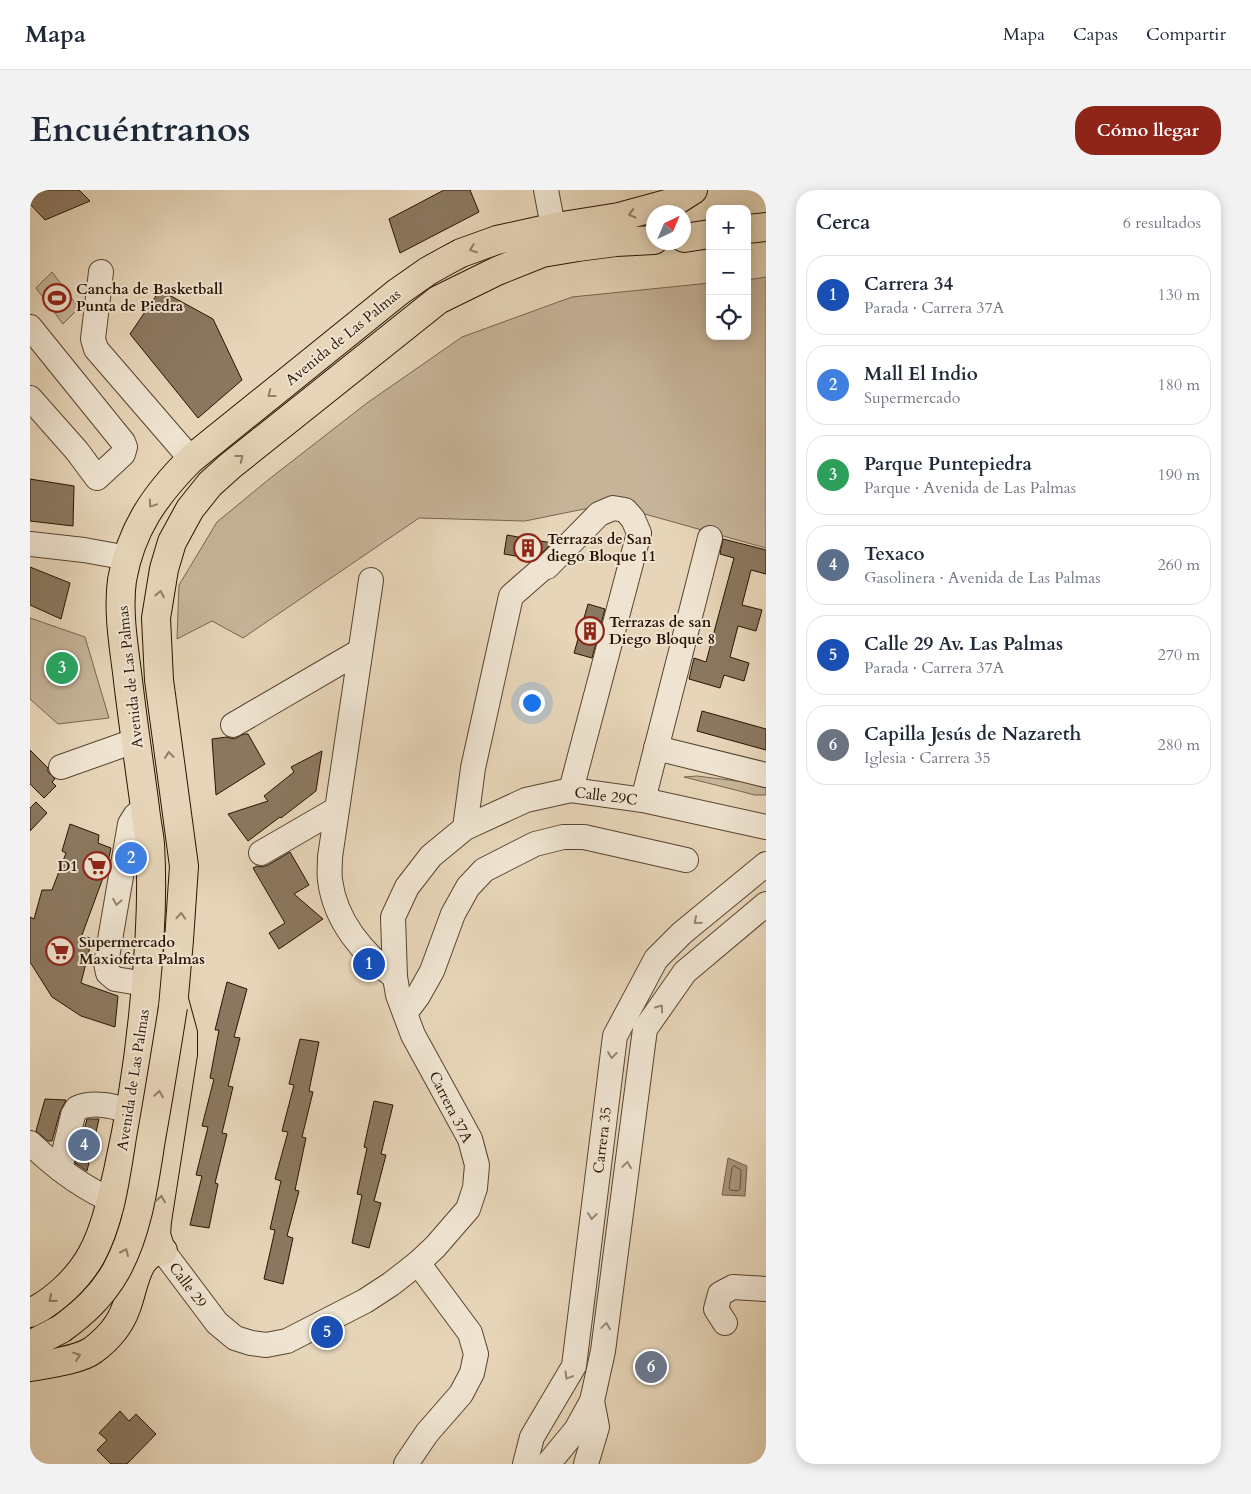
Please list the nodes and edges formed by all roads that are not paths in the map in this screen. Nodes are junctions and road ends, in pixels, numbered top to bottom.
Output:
1 (546, 190) edge
2 (693, 190) edge
3 (556, 227) junction
4 (706, 235) edge
5 (691, 237) edge
6 (646, 240) edge
7 (101, 272) dead end
8 (30, 327) edge
9 (30, 398) edge
10 (191, 459) junction
11 (710, 538) dead end
12 (30, 544) edge
13 (128, 558) junction
14 (371, 580) dead end
15 (360, 651) junction
16 (233, 725) dead end
17 (137, 740) junction
18 (656, 748) junction
19 (61, 767) dead end
20 (766, 775) edge
21 (571, 790) junction
22 (643, 800) junction
23 (145, 807) junction
24 (337, 809) junction
25 (766, 827) edge
26 (465, 828) junction
27 (261, 853) dead end
28 (431, 856) joint
29 (686, 860) dead end
30 (766, 864) edge
31 (735, 890) junction
32 (763, 907) edge
33 (395, 977) junction
34 (146, 984) junction
35 (174, 1004) junction
36 (405, 1013) junction
37 (130, 1111) junction
38 (30, 1144) edge
39 (60, 1169) junction
40 (113, 1191) junction
41 (161, 1249) junction
42 (418, 1263) junction
43 (72, 1282) junction
44 (766, 1289) edge
45 (126, 1307) junction
46 (30, 1313) edge
47 (725, 1323) dead end
48 (287, 1341) joint
49 (30, 1344) edge
50 (30, 1367) edge
51 (592, 1401) junction
52 (406, 1464) edge
53 (525, 1464) edge
54 (548, 1464) edge
55 (586, 1464) edge

1 - 3 street
2 -> 3 main road, Avenida de Las Palmas
3 -> 10 main road, Avenida de Las Palmas
4 - 5 main road
35 -> 6 main road, Avenida de Las Palmas
7 - 10 street
8 - 9 street
10 -> 13 main road, Avenida de Las Palmas
11 - 18 street
12 - 13 street
13 - 17 main road, Avenida de Las Palmas
14 - 15 street
15 - 16 street
15 - 24 street
17 - 19 street
17 - 23 main road, Avenida de Las Palmas
18 - 20 street
18 - 22 street
21 - 22 street, Calle 29C
21 - 26 street, Calle 29C
21 - 26 street
22 - 25 street, Calle 29C
23 - 34 main road, Avenida de Las Palmas
23 -> 34 street
24 - 27 street
24 - 33 street
26 - 28 street, Calle 29C
28 - 33 street, Carrera 37A
29 - 36 street
30 - 31 street, Carrera 35
31 - 32 street
31 -> 53 street, Carrera 35
51 -> 32 street, Carrera 35
33 - 36 street, Carrera 37A
34 - 37 main road, Avenida de Las Palmas
41 -> 35 main road
49 -> 35 main road, Avenida de Las Palmas, bridge
36 - 42 street, Carrera 37A
37 - 39 street
37 - 40 main road, Avenida de Las Palmas
38 - 39 street
39 - 40 street
40 - 41 street, Calle 29
40 - 43 main road, Avenida de Las Palmas
41 - 45 main road
41 - 48 street, Calle 29
42 - 48 street, Carrera 37A
42 - 52 street
43 - 45 main road
43 -> 46 main road, Avenida de Las Palmas
44 - 47 street
50 -> 45 main road
51 - 54 street, Carrera 35
51 - 55 street

